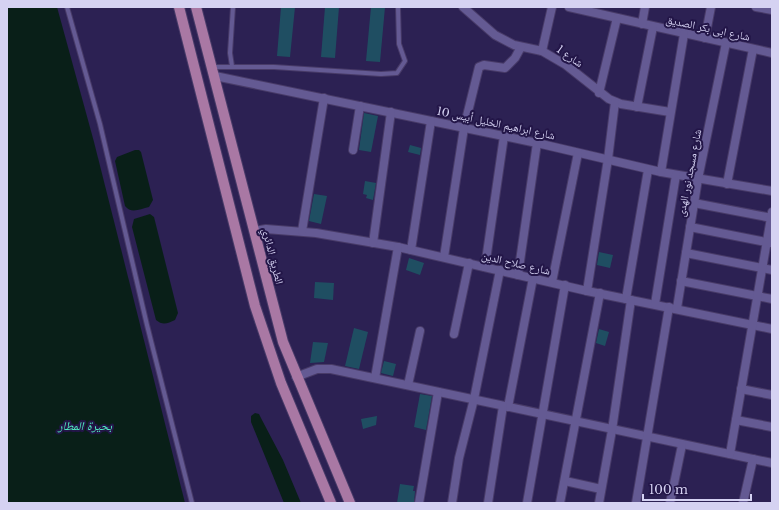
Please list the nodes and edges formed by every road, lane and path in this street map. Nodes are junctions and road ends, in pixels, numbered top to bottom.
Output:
1 (67, 7) edge
2 (179, 7) edge
3 (196, 7) edge
4 (234, 7) edge
5 (398, 7) edge
6 (463, 7) edge
7 (552, 7) edge
8 (569, 7) edge
9 (645, 7) edge
10 (711, 7) edge
11 (756, 7) edge
12 (772, 10) edge
13 (617, 18) junction
14 (642, 24) junction
15 (653, 27) junction
16 (684, 34) junction
17 (705, 38) junction
18 (726, 43) junction
19 (521, 47) junction
20 (753, 49) junction
21 (542, 51) junction
22 (772, 53) edge
23 (232, 66) junction
24 (214, 72) junction
25 (599, 93) junction
26 (324, 98) junction
27 (615, 102) junction
28 (360, 106) junction
29 (636, 107) junction
30 (391, 112) junction
31 (670, 112) junction
32 (431, 121) junction
33 (464, 128) junction
34 (504, 136) junction
35 (537, 143) junction
36 (353, 150) dead end
37 (578, 153) junction
38 (608, 160) junction
39 (648, 170) junction
40 (661, 172) junction
41 (676, 175) junction
42 (698, 179) junction
43 (727, 184) junction
44 (772, 191) edge
45 (694, 203) junction
46 (772, 216) edge
47 (690, 227) junction
48 (254, 231) junction
49 (302, 232) junction
50 (373, 243) junction
51 (769, 243) edge
52 (398, 247) junction
53 (411, 250) junction
54 (686, 253) junction
55 (444, 257) junction
56 (469, 263) junction
57 (485, 267) junction
58 (762, 268) junction
59 (500, 270) junction
60 (772, 270) edge
61 (518, 275) junction
62 (533, 278) junction
63 (681, 281) junction
64 (552, 282) junction
65 (565, 286) junction
66 (587, 290) junction
67 (600, 293) junction
68 (757, 296) junction
69 (629, 299) junction
70 (772, 299) edge
71 (655, 304) junction
72 (673, 307) junction
73 (752, 326) junction
74 (772, 329) edge
75 (420, 331) dead end
76 (454, 334) dead end
77 (296, 377) junction
78 (375, 378) junction
79 (408, 385) junction
80 (741, 389) junction
81 (438, 392) junction
82 (772, 395) edge
83 (474, 399) junction
84 (505, 406) junction
85 (544, 415) junction
86 (736, 420) junction
87 (577, 422) junction
88 (772, 427) edge
89 (612, 430) junction
90 (648, 438) junction
91 (682, 445) junction
92 (730, 454) junction
93 (753, 459) junction
94 (772, 463) edge
95 (565, 481) junction
96 (601, 488) junction
97 (192, 503) edge
98 (331, 503) edge
99 (350, 503) edge
100 (419, 503) edge
101 (452, 503) edge
102 (488, 503) edge
103 (527, 503) edge
104 (560, 503) edge
105 (599, 503) edge
106 (636, 503) edge
107 (670, 503) edge
108 (743, 503) edge

1 - 97 lane
2 - 98 main road
3 - 24 main road, الطريق الدائري
4 - 23 lane
5 - 23 lane
6 - 19 street, شارع 1
7 - 21 street
8 - 13 street, شارع ابى بكر الصديق
9 - 14 street
10 - 17 street
11 - 12 street
13 - 14 street, شارع ابى بكر الصديق
13 - 25 street
14 - 15 street, شارع ابى بكر الصديق
15 - 16 street, شارع ابى بكر الصديق
15 - 29 street
16 - 17 street, شارع ابى بكر الصديق
16 - 31 street
17 - 18 street, شارع ابى بكر الصديق
18 - 20 street, شارع ابى بكر الصديق
18 - 42 street, شارع مسجد نور الهدى
19 - 21 street, شارع 1
19 - 33 street
20 - 22 street, شارع ابى بكر الصديق
20 - 43 street
21 - 25 street, شارع 1
23 - 24 lane
24 - 26 street, شارع ابراهيم الخليل أبيس 10
24 - 48 main road, الطريق الدائري
25 - 27 street, شارع 1
26 - 28 street, شارع ابراهيم الخليل أبيس 10
26 - 49 street
27 - 29 street, شارع 1
27 - 38 street
28 - 30 street, شارع ابراهيم الخليل أبيس 10
28 - 36 street
29 - 31 street, شارع 1
30 - 32 street, شارع ابراهيم الخليل أبيس 10
30 - 50 street
31 - 40 street
32 - 33 street, شارع ابراهيم الخليل أبيس 10
32 - 53 street
33 - 34 street, شارع ابراهيم الخليل أبيس 10
33 - 55 street
34 - 35 street, شارع ابراهيم الخليل أبيس 10
34 - 57 street
35 - 37 street, شارع ابراهيم الخليل أبيس 10
35 - 61 street
37 - 38 street, شارع ابراهيم الخليل أبيس 10
37 - 64 street
38 - 39 street, شارع ابراهيم الخليل أبيس 10
38 - 66 street
39 - 40 street, شارع ابراهيم الخليل أبيس 10
39 - 69 street
40 - 41 street, شارع ابراهيم الخليل أبيس 10
41 - 42 street, شارع ابراهيم الخليل أبيس 10
41 - 71 street
42 - 43 street, شارع ابراهيم الخليل أبيس 10
42 - 45 street, شارع مسجد نور الهدى
43 - 44 street, شارع ابراهيم الخليل أبيس 10
45 - 46 street
45 - 47 street, شارع مسجد نور الهدى
46 - 51 street
47 - 51 street
47 - 54 street, شارع مسجد نور الهدى
48 - 49 street, شارع صلاح الدين
48 - 77 main road, الطريق الدائري
49 - 50 street, شارع صلاح الدين
50 - 52 street, شارع صلاح الدين
51 - 58 street
52 - 53 street, شارع صلاح الدين
52 - 78 street
53 - 55 street, شارع صلاح الدين
54 - 58 street
54 - 63 street, شارع مسجد نور الهدى
55 - 56 street, شارع صلاح الدين
56 - 57 street, شارع صلاح الدين
56 - 76 street
57 - 59 street, شارع صلاح الدين
58 - 60 street
58 - 68 street
59 - 61 street, شارع صلاح الدين
59 - 83 street
61 - 62 street, شارع صلاح الدين
62 - 64 street, شارع صلاح الدين
62 - 84 street
63 - 68 street
63 - 72 street, شارع مسجد نور الهدى
64 - 65 street, شارع صلاح الدين
65 - 66 street, شارع صلاح الدين
65 - 85 street
66 - 67 street, شارع صلاح الدين
67 - 69 street, شارع صلاح الدين
67 - 87 street
68 - 70 street
68 - 73 street
69 - 71 street, شارع صلاح الدين
69 - 89 street
71 - 72 street, شارع صلاح الدين
72 - 73 street, شارع صلاح الدين
72 - 90 street, شارع مسجد نور الهدى
73 - 74 street, شارع صلاح الدين
73 - 80 street
75 - 79 street
77 - 78 street
77 - 99 main road, الطريق الدائري
78 - 79 street
79 - 81 street
80 - 82 street
80 - 86 street
81 - 83 street
81 - 100 street
83 - 84 street
83 - 101 street
84 - 85 street
84 - 102 street
85 - 87 street
85 - 103 street
86 - 88 street
86 - 92 street
87 - 89 street
87 - 95 street
89 - 90 street
89 - 96 street
90 - 91 street
90 - 106 street, شارع مسجد نور الهدى
91 - 92 street
91 - 107 street
92 - 93 street
93 - 94 street
93 - 108 street
95 - 96 street
95 - 104 street
96 - 105 street

